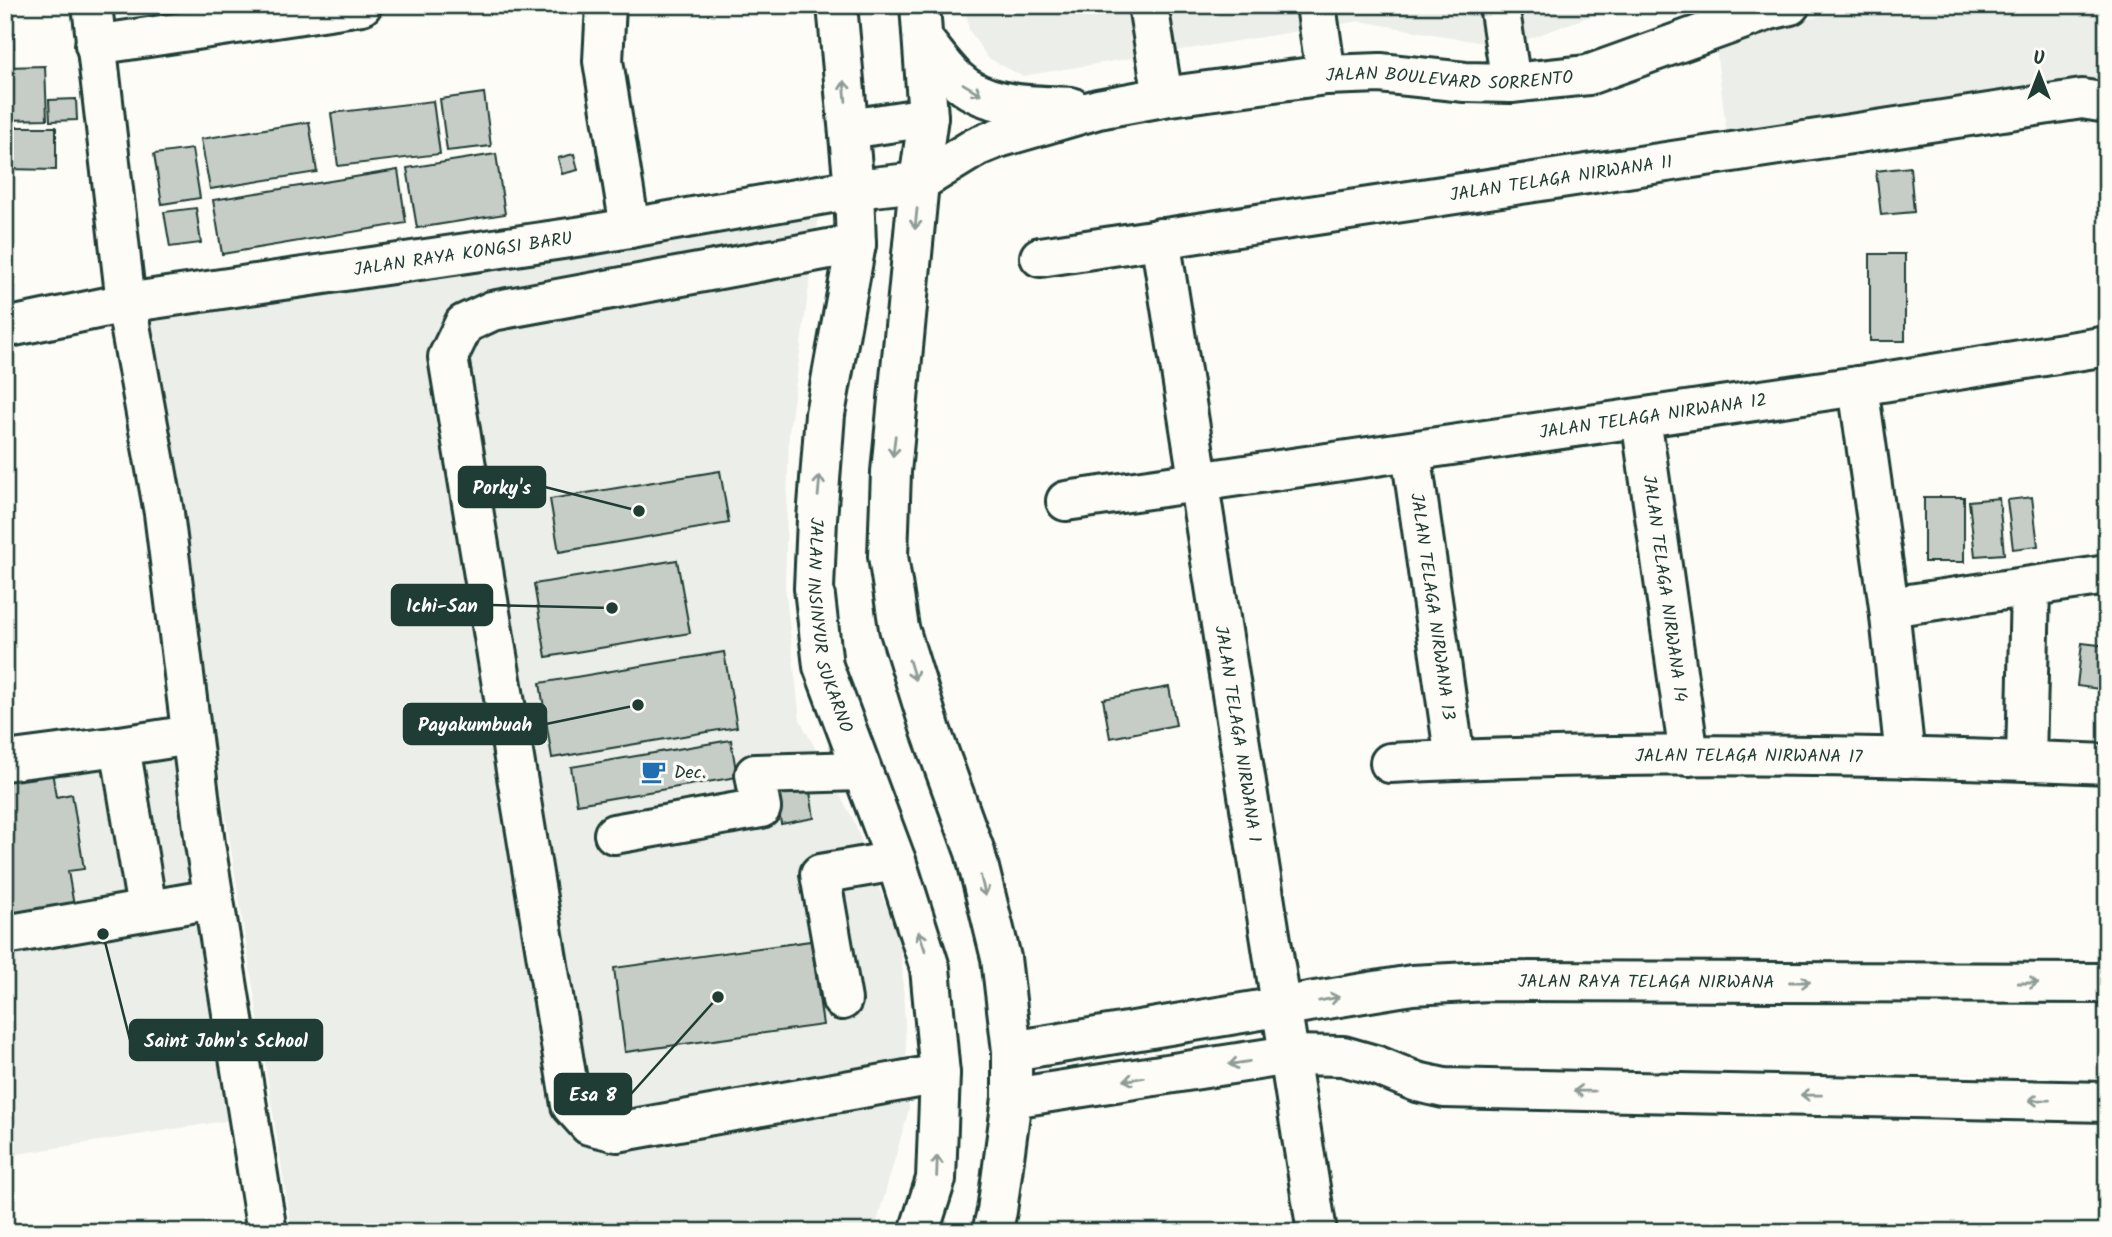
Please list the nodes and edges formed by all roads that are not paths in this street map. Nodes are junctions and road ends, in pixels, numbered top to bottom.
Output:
1 (92, 5) edge
2 (362, 5) edge
3 (607, 5) edge
4 (837, 5) edge
5 (1148, 5) edge
6 (1316, 5) edge
7 (1499, 5) edge
8 (1790, 5) edge
9 (922, 23) edge
10 (95, 45) junction
11 (1326, 75) junction
12 (1511, 83) junction
13 (1163, 97) junction
14 (2094, 101) edge
15 (1098, 109) junction
16 (928, 117) junction
17 (849, 129) junction
18 (919, 182) junction
19 (854, 190) junction
20 (630, 228) junction
21 (1160, 237) junction
22 (856, 244) junction
23 (1040, 257) dead end
24 (126, 303) junction
25 (5, 328) edge
26 (2107, 346) edge
27 (1858, 386) junction
28 (1641, 418) junction
29 (1411, 452) junction
30 (1198, 481) junction
31 (1066, 501) dead end
32 (2107, 575) edge
33 (2030, 588) junction
34 (1889, 607) junction
35 (191, 735) junction
36 (120, 746) junction
37 (1689, 756) junction
38 (1905, 758) junction
39 (1455, 760) junction
40 (5, 761) edge
41 (2026, 761) junction
42 (1390, 763) dead end
43 (2107, 764) edge
44 (861, 771) junction
45 (614, 834) dead end
46 (896, 861) junction
47 (213, 899) junction
48 (147, 909) junction
49 (5, 935) edge
50 (2107, 983) edge
51 (842, 1000) dead end
52 (1282, 1008) junction
53 (1012, 1051) junction
54 (1290, 1055) junction
55 (940, 1074) junction
56 (1012, 1098) junction
57 (2107, 1102) edge
58 (267, 1232) edge
59 (919, 1232) edge
60 (992, 1232) edge
61 (1317, 1232) edge

1 - 10 street
2 - 10 street
3 - 20 street
17 -> 4 street, JALAN INSINYUR SUKARNO
5 - 13 street
6 - 11 street
7 - 12 street
8 - 12 street, JALAN BOULEVARD SORRENTO
9 -> 15 street, JALAN BOULEVARD SORRENTO
9 - 16 street
10 - 24 street
11 - 12 street, JALAN BOULEVARD SORRENTO
11 - 13 street, JALAN BOULEVARD SORRENTO
13 - 15 street, JALAN BOULEVARD SORRENTO
14 - 21 street, JALAN TELAGA NIRWANA 11
15 - 18 street, JALAN BOULEVARD SORRENTO
16 - 17 street
16 - 18 street
17 - 19 street, JALAN INSINYUR SUKARNO
18 - 19 street, JALAN RAYA KONGSI BARU
18 -> 53 street
19 - 20 street, JALAN RAYA KONGSI BARU
19 - 22 street, JALAN INSINYUR SUKARNO
20 - 24 street, JALAN RAYA KONGSI BARU
21 - 23 street, JALAN TELAGA NIRWANA 11
21 - 30 street, JALAN TELAGA NIRWANA 1
44 -> 22 street, JALAN INSINYUR SUKARNO
22 - 55 street
24 - 25 street, JALAN RAYA KONGSI BARU
24 - 35 street
26 - 27 street, JALAN TELAGA NIRWANA 12
27 - 28 street, JALAN TELAGA NIRWANA 12
27 - 34 street
28 - 29 street, JALAN TELAGA NIRWANA 12
28 - 37 street, JALAN TELAGA NIRWANA 14
29 - 30 street, JALAN TELAGA NIRWANA 12
29 - 39 street, JALAN TELAGA NIRWANA 13
30 - 31 street, JALAN TELAGA NIRWANA 12
30 - 52 street, JALAN TELAGA NIRWANA 1
32 - 33 street
33 - 34 street
33 - 41 street
34 - 38 street
35 - 36 street
35 - 47 street
36 - 40 street
36 - 48 street
37 - 38 street, JALAN TELAGA NIRWANA 17
37 - 39 street, JALAN TELAGA NIRWANA 17
38 - 41 street, JALAN TELAGA NIRWANA 17
39 - 42 street, JALAN TELAGA NIRWANA 17
41 - 43 street, JALAN TELAGA NIRWANA 17
44 - 45 street
44 - 46 street, JALAN INSINYUR SUKARNO
46 - 51 street
55 -> 46 street, JALAN INSINYUR SUKARNO
47 - 48 street
47 - 58 street
48 - 49 street
52 -> 50 street, JALAN RAYA TELAGA NIRWANA
52 - 53 street, JALAN RAYA TELAGA NIRWANA
52 - 54 street, JALAN TELAGA NIRWANA 1
53 - 56 street
54 -> 56 street
57 -> 54 street
54 - 61 street, JALAN TELAGA NIRWANA 1
59 -> 55 street, JALAN INSINYUR SUKARNO
56 - 60 street

